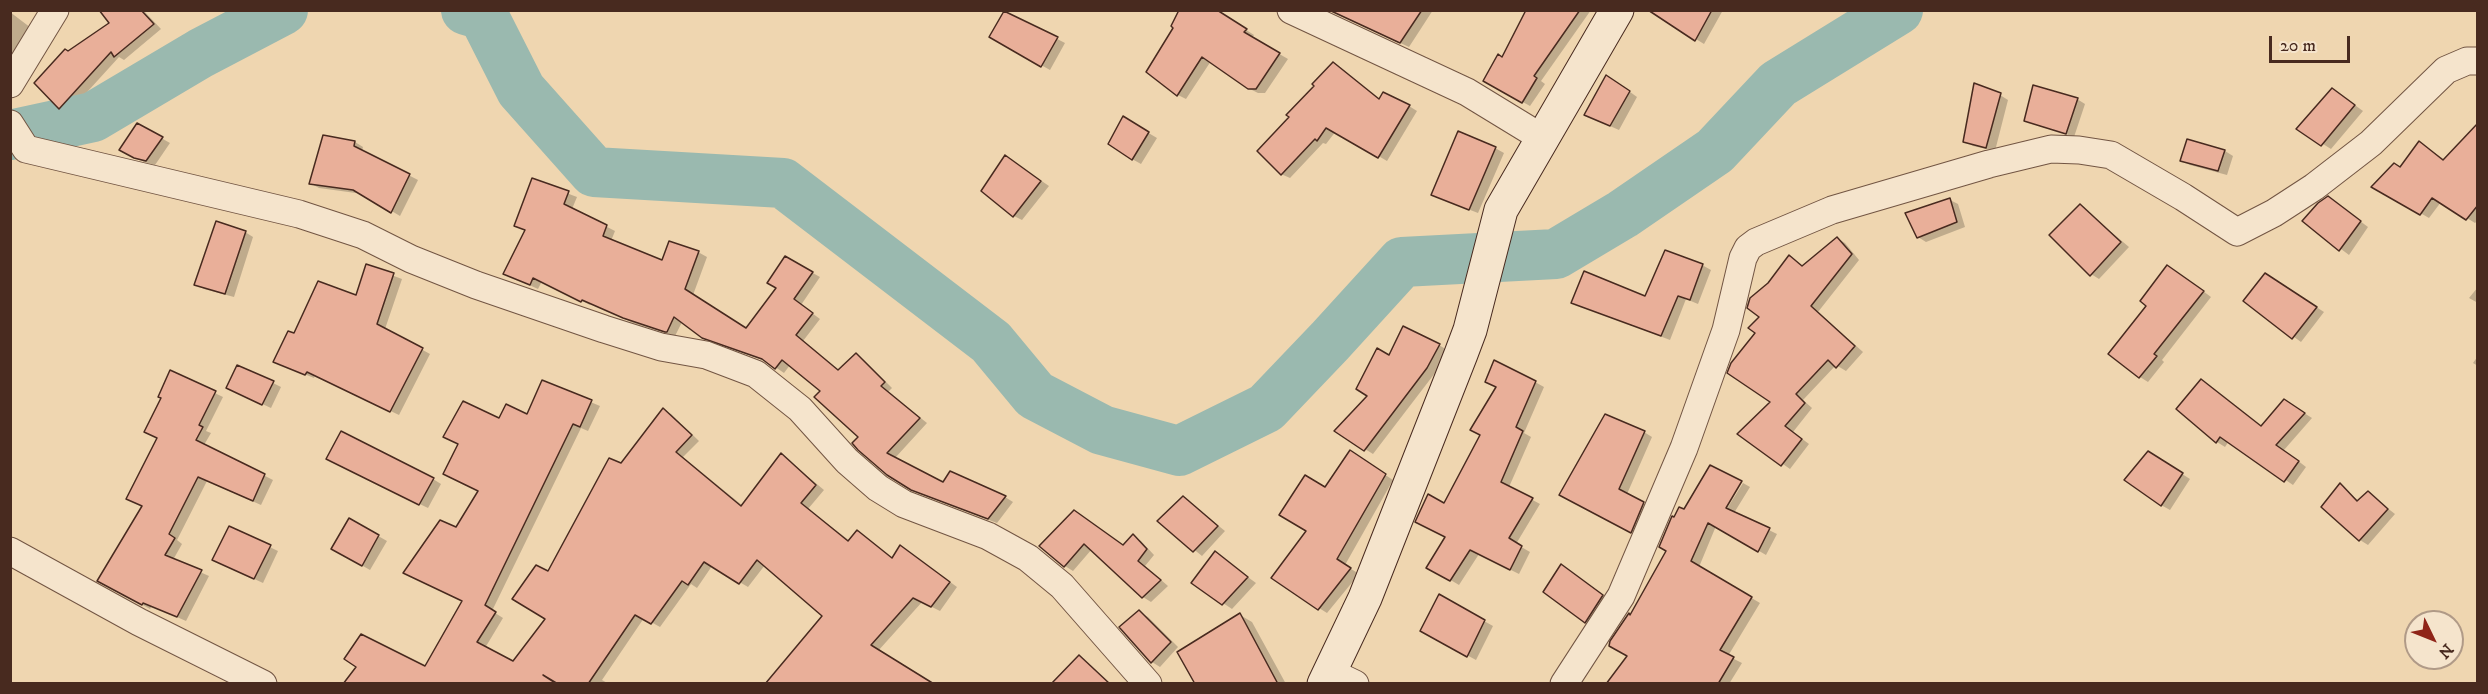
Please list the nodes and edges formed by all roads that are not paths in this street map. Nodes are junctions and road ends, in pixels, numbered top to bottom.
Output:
1 (55, 10) edge
2 (1291, 10) edge
3 (1617, 10) edge
4 (2478, 61) edge
5 (10, 84) edge
6 (10, 124) edge
7 (1544, 139) junction
8 (10, 551) edge
9 (1337, 680) edge
10 (263, 684) edge
11 (1148, 684) edge
12 (1564, 684) edge

1 - 5 street
2 - 7 street
3 - 7 street
4 - 12 street
6 - 11 street
7 - 9 street
8 - 10 street

